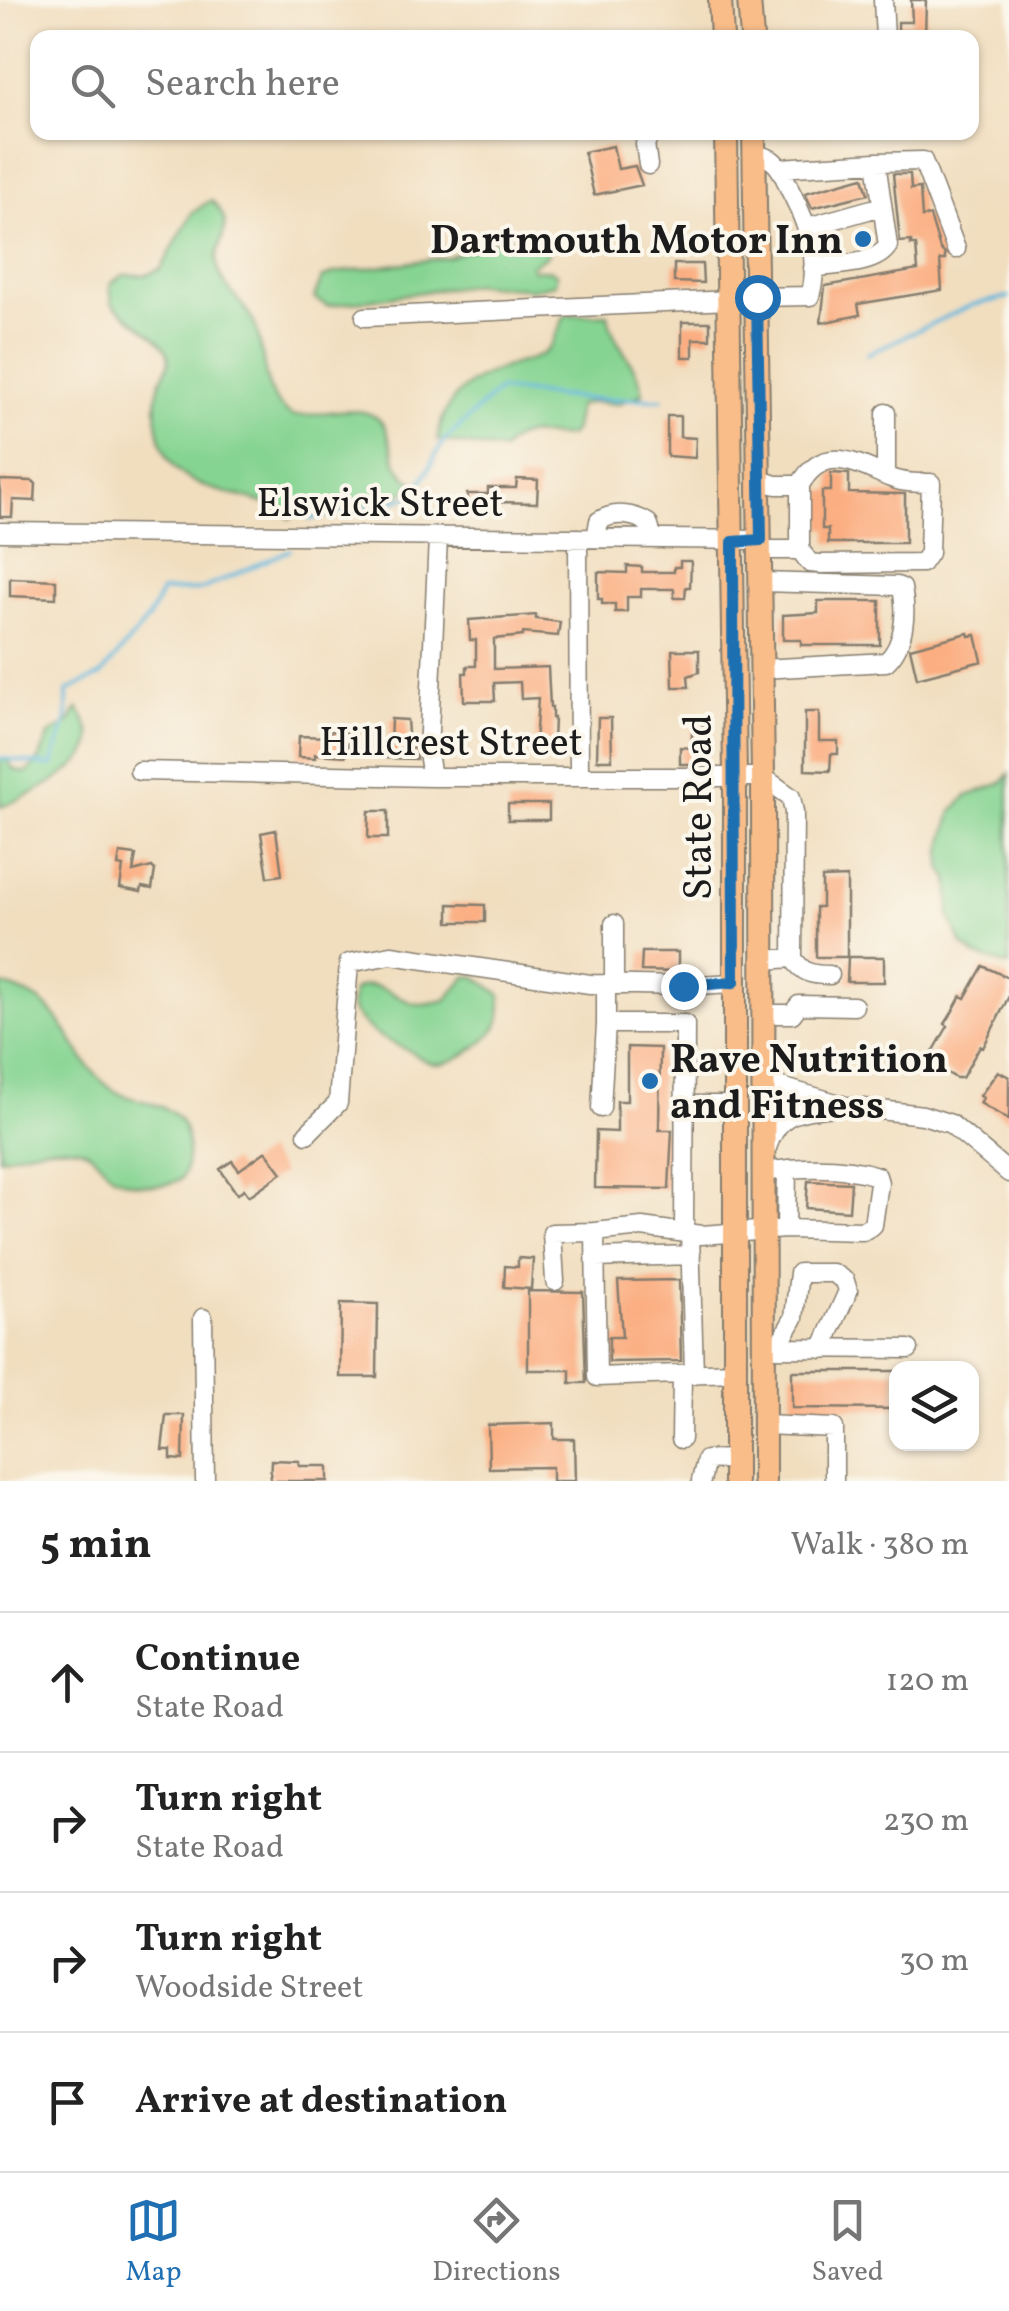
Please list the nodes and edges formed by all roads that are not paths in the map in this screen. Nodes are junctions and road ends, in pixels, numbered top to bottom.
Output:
1 (720, 0) edge
2 (749, 0) edge
3 (884, 0) edge
4 (722, 30) edge
5 (751, 30) edge
6 (886, 30) edge
7 (647, 140) edge
8 (726, 140) edge
9 (754, 143) edge
10 (876, 162) junction
11 (648, 164) dead end
12 (779, 168) junction
13 (882, 206) junction
14 (808, 228) junction
15 (956, 249) dead end
16 (813, 268) junction
17 (757, 297) junction
18 (730, 300) junction
19 (365, 317) dead end
20 (886, 412) dead end
21 (886, 475) junction
22 (760, 480) junction
23 (800, 485) junction
24 (0, 532) edge
25 (438, 538) junction
26 (587, 538) junction
27 (733, 542) junction
28 (761, 546) junction
29 (800, 550) junction
30 (761, 582) junction
31 (762, 668) junction
32 (139, 770) dead end
33 (735, 775) junction
34 (432, 776) junction
35 (579, 776) junction
36 (763, 777) junction
37 (794, 840) junction
38 (763, 841) junction
39 (614, 924) dead end
40 (793, 958) junction
41 (764, 960) junction
42 (830, 975) dead end
43 (734, 982) junction
44 (610, 984) junction
45 (854, 1006) dead end
46 (764, 1014) junction
47 (606, 1024) junction
48 (764, 1082) junction
49 (734, 1104) junction
50 (684, 1105) junction
51 (846, 1106) junction
52 (601, 1108) dead end
53 (307, 1134) dead end
54 (772, 1166) junction
55 (1009, 1172) edge
56 (774, 1229) junction
57 (596, 1232) junction
58 (687, 1233) junction
59 (734, 1233) junction
60 (691, 1255) junction
61 (596, 1258) junction
62 (555, 1281) dead end
63 (203, 1318) dead end
64 (771, 1348) junction
65 (822, 1348) junction
66 (908, 1349) dead end
67 (734, 1372) junction
68 (688, 1374) junction
69 (764, 1424) junction
70 (682, 1440) dead end
71 (735, 1470) edge
72 (834, 1480) edge
73 (205, 1481) edge
74 (701, 1481) edge
75 (764, 1481) edge

1 - 4 main road
2 - 5 main road
3 - 6 street
7 - 11 street
8 - 18 main road, State Road
9 - 12 street
9 - 17 main road, State Road
10 - 12 street
10 - 13 street
10 - 15 street
12 - 14 street
13 - 14 street
13 - 16 street
14 - 16 street
16 - 17 street
17 - 22 main road, State Road
18 - 19 street
18 - 27 main road, State Road
20 - 21 street
21 - 23 street
21 - 29 street, Elswick Street
22 - 23 street
22 - 28 main road, State Road
23 - 29 street
24 - 25 street, Elswick Street
25 - 26 street, Elswick Street
25 - 34 street
26 - 27 street, Elswick Street
26 - 35 street
27 - 28 street, Elswick Street
27 - 33 main road, State Road
28 - 29 street, Elswick Street
28 - 30 main road, State Road
30 - 31 main road, State Road
30 - 31 street
31 - 36 main road, State Road
32 - 34 street, Hillcrest Street
33 - 35 street, Hillcrest Street
33 - 36 street, Hillcrest Street
33 - 43 main road, State Road
34 - 35 street, Hillcrest Street
36 - 37 street
36 - 38 main road, State Road
37 - 38 street
37 - 40 street
38 - 41 main road, State Road
39 - 44 street
40 - 41 street
40 - 42 street
41 - 46 main road, State Road
43 - 44 street
43 - 49 main road, State Road
44 - 47 street
44 - 53 street
45 - 46 street
46 - 48 main road, State Road
47 - 50 street
47 - 52 street
48 - 51 street
48 - 54 main road, State Road
49 - 50 street
49 - 59 main road, State Road
50 - 58 street
51 - 54 street
51 - 55 street
54 - 56 main road, State Road
54 - 56 street
56 - 59 street
56 - 64 main road, State Road
57 - 58 street
57 - 61 street
57 - 62 street
58 - 59 street
58 - 60 street
59 - 67 main road, State Road
60 - 61 street
60 - 68 street
61 - 68 street
63 - 73 street
64 - 65 street
64 - 65 street
64 - 69 main road, State Road
65 - 66 street
67 - 68 street
67 - 71 main road, State Road
68 - 70 street
69 - 72 street
69 - 75 main road, State Road
71 - 74 street

